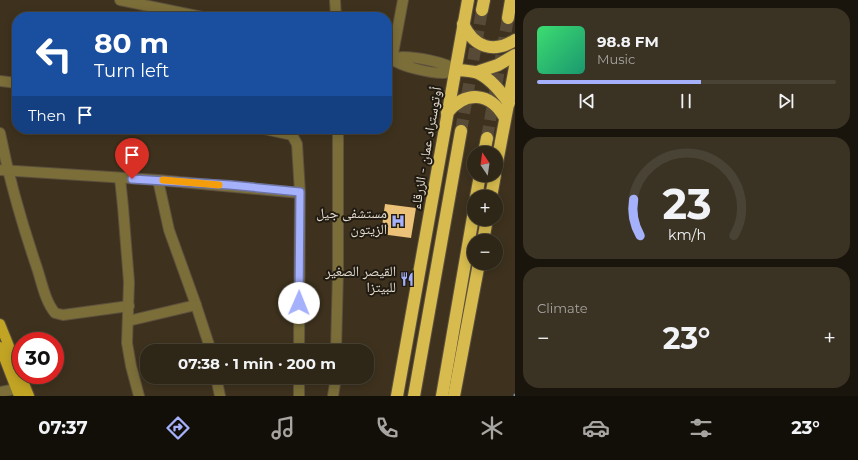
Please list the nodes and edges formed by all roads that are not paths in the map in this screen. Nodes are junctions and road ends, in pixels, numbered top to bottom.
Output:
1 (120, 0) edge
2 (335, 0) edge
3 (403, 0) edge
4 (468, 0) edge
5 (511, 0) edge
6 (178, 12) edge
7 (336, 12) edge
8 (508, 18) tunnel mouth
9 (463, 24) junction
10 (515, 40) edge
11 (392, 49) edge
12 (515, 55) edge
13 (392, 58) edge
14 (515, 67) edge
15 (456, 70) junction
16 (477, 72) junction
17 (0, 81) edge
18 (12, 82) edge
19 (508, 103) junction
20 (447, 113) junction
21 (505, 118) junction
22 (461, 131) tunnel mouth
23 (0, 133) edge
24 (287, 134) edge
25 (338, 134) edge
26 (487, 138) tunnel mouth
27 (485, 146) edge
28 (500, 146) edge
29 (4, 171) edge
30 (120, 178) junction
31 (158, 180) junction
32 (300, 192) junction
33 (471, 226) edge
34 (478, 270) edge
35 (196, 305) junction
36 (129, 306) junction
37 (128, 320) junction
38 (0, 324) edge
39 (209, 344) edge
40 (299, 344) edge
41 (336, 344) edge
42 (0, 347) edge
43 (217, 384) edge
44 (299, 384) edge
45 (335, 384) edge
46 (0, 392) edge
47 (23, 392) edge
48 (139, 396) edge
49 (220, 396) edge
50 (299, 396) edge
51 (333, 396) edge
52 (397, 396) edge
53 (414, 396) edge
54 (442, 396) edge
55 (454, 396) edge

1 - 6 street
2 - 7 street
3 - 11 street
4 - 9 highway, أوتوستراد عمان - الزرقاء
5 - 8 highway
9 - 10 highway
9 - 15 highway, أوتوستراد عمان - الزرقاء
12 - 16 highway
13 - 15 street
14 - 19 highway
15 - 16 highway
15 - 20 highway, أوتوستراد عمان - الزرقاء
16 - 19 highway
17 - 18 street
19 - 21 highway
20 - 21 highway
20 - 52 highway, أوتوستراد عمان - الزرقاء
21 - 28 highway
22 - 53 highway
23 - 29 street
24 - 32 street
25 - 41 street
26 - 27 highway
29 - 30 street
29 - 36 street
30 - 31 street
30 - 36 street
31 - 32 street
31 - 35 street
32 - 40 street
33 - 54 highway
34 - 55 highway
35 - 37 street
35 - 39 street
36 - 37 street
37 - 48 street
38 - 47 main road
42 - 47 main road
43 - 49 street
44 - 50 street
45 - 51 street
46 - 47 street

